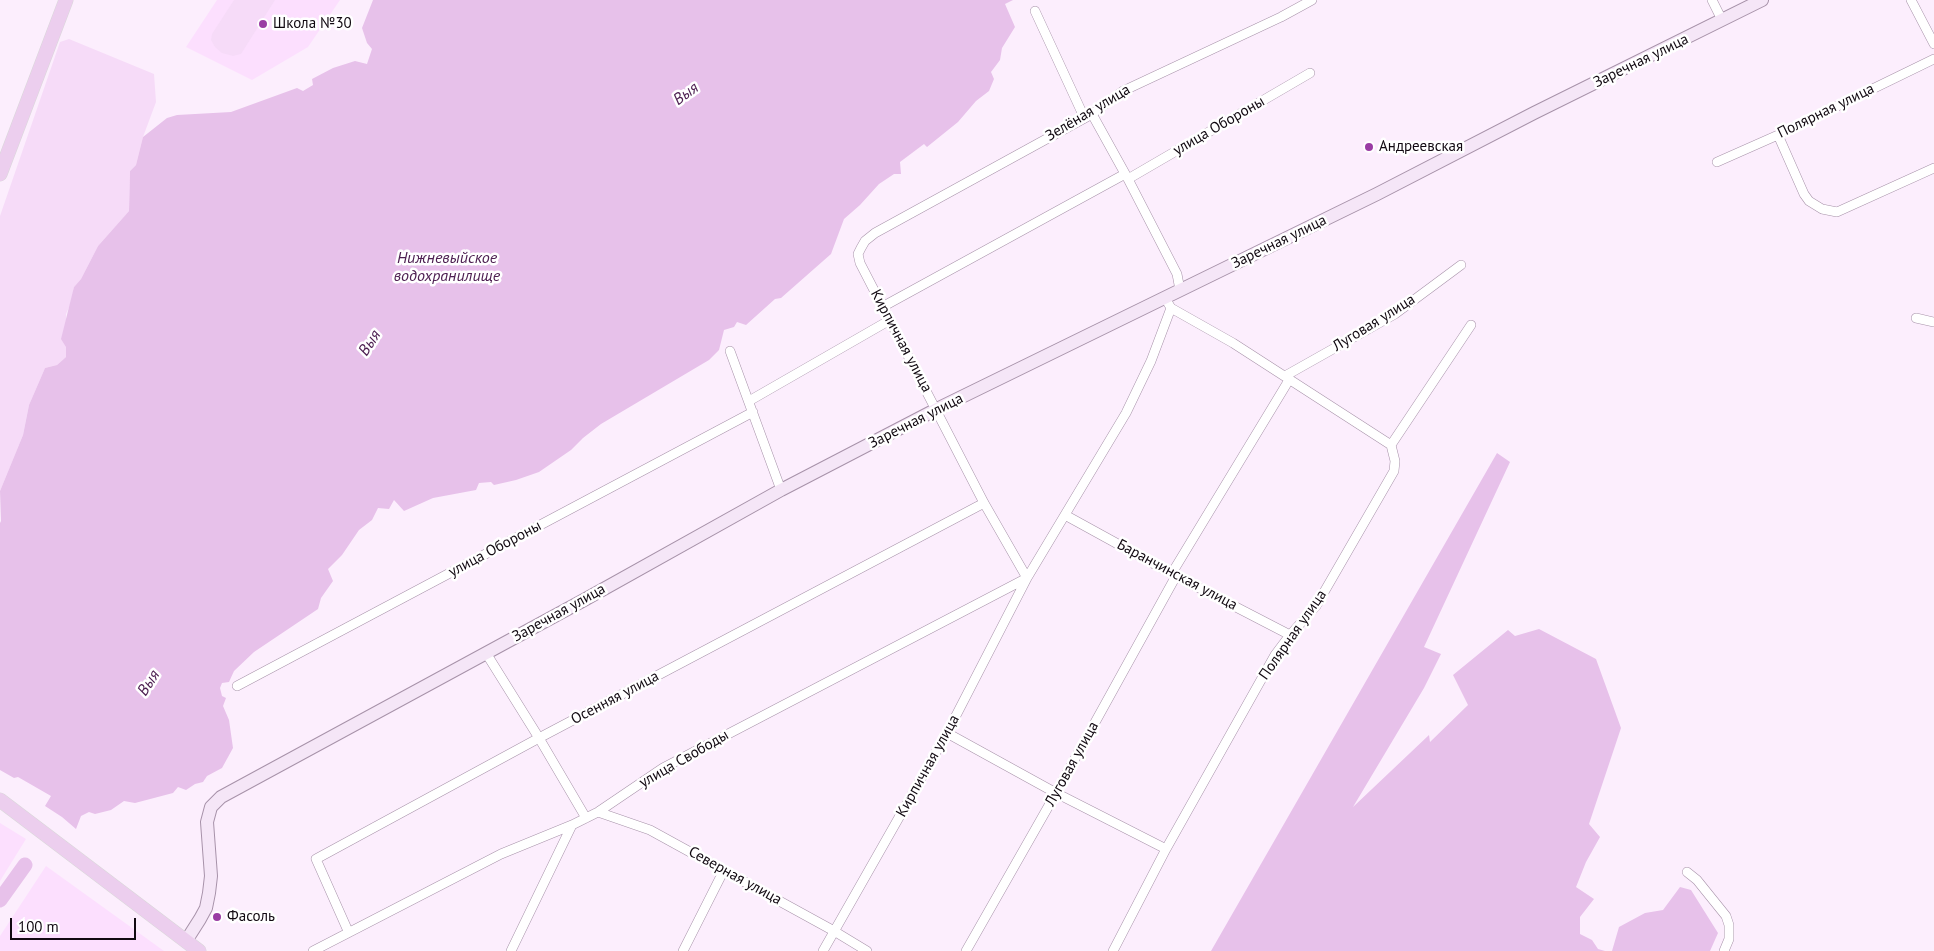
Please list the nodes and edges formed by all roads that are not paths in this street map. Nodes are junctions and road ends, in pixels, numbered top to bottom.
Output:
1 (66, 0) edge
2 (1312, 0) edge
3 (1712, 0) edge
4 (1762, 0) edge
5 (1911, 0) edge
6 (1035, 11) dead end
7 (1722, 20) junction
8 (1934, 44) edge
9 (1934, 59) edge
10 (1310, 73) dead end
11 (1088, 116) junction
12 (1778, 135) junction
13 (1717, 162) dead end
14 (1934, 168) edge
15 (0, 174) edge
16 (1127, 177) junction
17 (860, 263) joint
18 (1461, 265) dead end
19 (1180, 290) junction
20 (1168, 303) junction
21 (884, 306) junction
22 (1916, 318) dead end
23 (890, 320) junction
24 (1934, 322) edge
25 (1472, 325) dead end
26 (730, 351) dead end
27 (1287, 378) junction
28 (749, 401) junction
29 (937, 409) junction
30 (753, 412) junction
31 (1391, 445) junction
32 (781, 490) junction
33 (984, 503) junction
34 (1065, 514) junction
35 (1174, 574) junction
36 (1027, 578) junction
37 (1290, 635) junction
38 (486, 653) junction
39 (237, 686) dead end
40 (947, 733) junction
41 (539, 738) junction
42 (1056, 793) junction
43 (0, 800) edge
44 (598, 812) junction
45 (586, 818) junction
46 (572, 825) junction
47 (1166, 850) junction
48 (724, 870) junction
49 (1687, 872) dead end
50 (348, 931) junction
51 (834, 931) junction
52 (186, 941) junction
53 (199, 951) edge
54 (312, 951) edge
55 (511, 951) edge
56 (683, 951) edge
57 (823, 951) edge
58 (867, 951) edge
59 (966, 951) edge
60 (1114, 951) edge
61 (1724, 951) edge

1 - 15 main road
2 - 11 street, Зелёная улица
3 - 7 street
4 - 7 street, Заречная улица
5 - 8 street
6 - 11 street
7 - 19 street, Заречная улица
9 - 12 street, Полярная улица
10 - 16 street, улица Обороны
11 - 16 street
11 - 17 street, Зелёная улица
12 - 13 street, Полярная улица
12 - 14 street
16 - 19 street
16 - 21 street, улица Обороны
17 - 21 street, Кирпичная улица
18 - 27 street, Луговая улица
19 - 20 street, Заречная улица
20 - 27 street
20 - 29 street, Заречная улица
20 - 34 street, Кирпичная улица
21 - 23 street, Кирпичная улица
22 - 24 street
23 - 28 street
23 - 29 street, Кирпичная улица
25 - 31 street
26 - 28 street
27 - 31 street
27 - 35 street, Луговая улица
28 - 30 street
29 - 32 street, Заречная улица
29 - 33 street, Кирпичная улица
30 - 32 street
30 - 39 street, улица Обороны
31 - 37 street, Полярная улица
32 - 38 street, Заречная улица
33 - 36 street, Кирпичная улица
33 - 41 street, Осенняя улица
34 - 35 street, Баранчинская улица
34 - 36 street, Кирпичная улица
35 - 37 street, Баранчинская улица
35 - 42 street, Луговая улица
36 - 40 street, Кирпичная улица
36 - 44 street, улица Свободы
37 - 47 street, Полярная улица
38 - 41 street
38 - 52 street, Заречная улица
40 - 42 street
40 - 51 street, Кирпичная улица
41 - 45 street
41 - 50 street, Осенняя улица
42 - 47 street
42 - 59 street, Луговая улица
43 - 52 main road
44 - 45 street, улица Свободы
44 - 48 street, Северная улица
45 - 46 street, улица Свободы
46 - 50 street, улица Свободы
46 - 55 street
47 - 60 street, Полярная улица
48 - 51 street, Северная улица
48 - 56 street
49 - 61 street
50 - 54 street, улица Свободы
51 - 57 street, Кирпичная улица
51 - 58 street, Северная улица
52 - 53 main road

